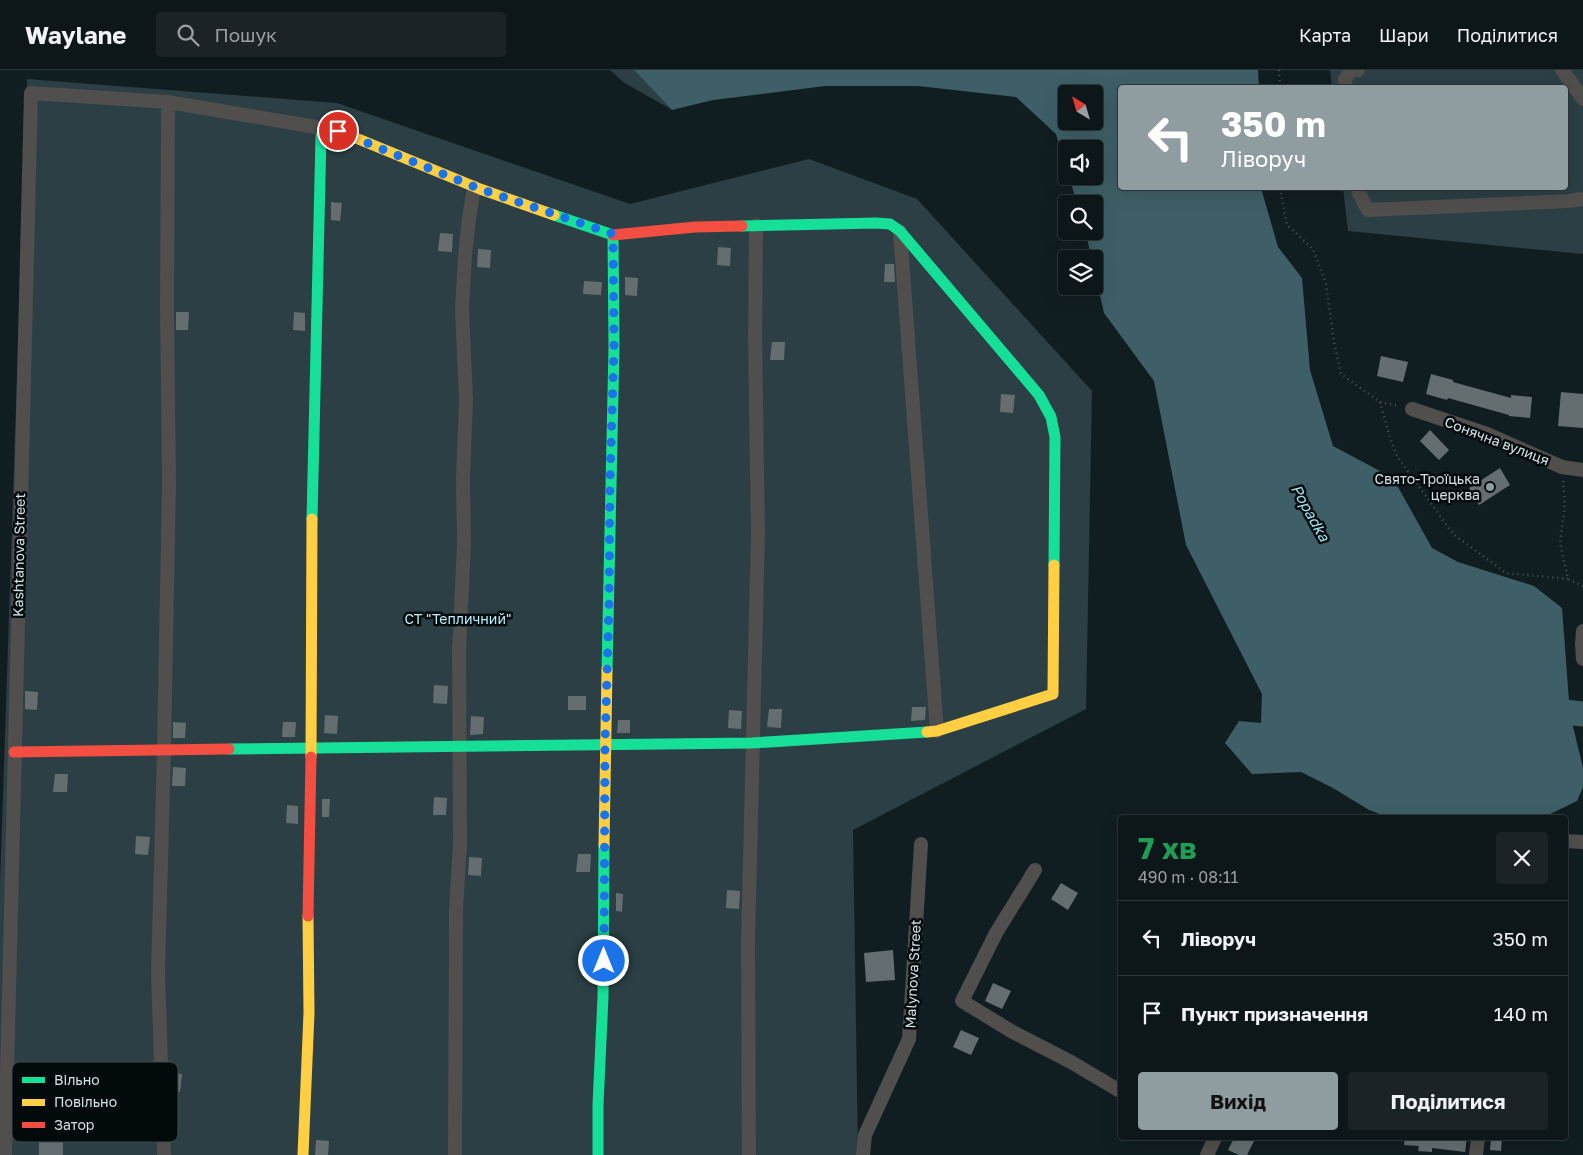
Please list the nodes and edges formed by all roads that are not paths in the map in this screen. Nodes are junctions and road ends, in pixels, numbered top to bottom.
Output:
1 (1358, 70) edge
2 (1562, 70) edge
3 (1346, 85) edge
4 (1583, 98) edge
5 (168, 102) junction
6 (328, 129) junction
7 (474, 187) junction
8 (1358, 190) edge
9 (1583, 199) edge
10 (756, 225) junction
11 (900, 231) junction
12 (613, 234) junction
13 (1412, 409) road end
14 (1583, 470) edge
15 (1583, 631) edge
16 (1583, 658) edge
17 (937, 731) junction
18 (752, 743) junction
19 (605, 745) junction
20 (458, 747) junction
21 (311, 749) junction
22 (164, 750) junction
23 (14, 752) junction
24 (1568, 841) edge
25 (1583, 842) edge
26 (921, 844) dead end
27 (1035, 870) dead end
28 (161, 1062) edge
29 (1118, 1090) edge
30 (1478, 1140) edge
31 (164, 1142) edge
32 (5, 1155) edge
33 (164, 1155) edge
34 (303, 1155) edge
35 (455, 1155) edge
36 (598, 1155) edge
37 (749, 1155) edge
38 (863, 1155) edge
39 (1476, 1155) edge

1 - 3 street
2 - 4 street
5 - 6 street
5 - 22 street
5 - 23 street, Kashtanova Street
6 - 7 street
6 - 21 street
7 - 12 street
7 - 20 street
8 - 9 street
10 - 11 street
10 - 12 street
10 - 18 street
11 - 17 street
11 - 17 street
12 - 19 street
13 - 14 street, Сонячна вулиця
15 - 16 street
17 - 18 street
18 - 19 street
18 - 37 street
19 - 20 street
19 - 36 street
20 - 21 street
20 - 35 street
21 - 22 street
21 - 34 street
22 - 23 street
22 - 28 street
23 - 32 street, Kashtanova Street
24 - 25 street
26 - 38 street, Malynova Street
27 - 29 street
30 - 39 street
31 - 33 street

